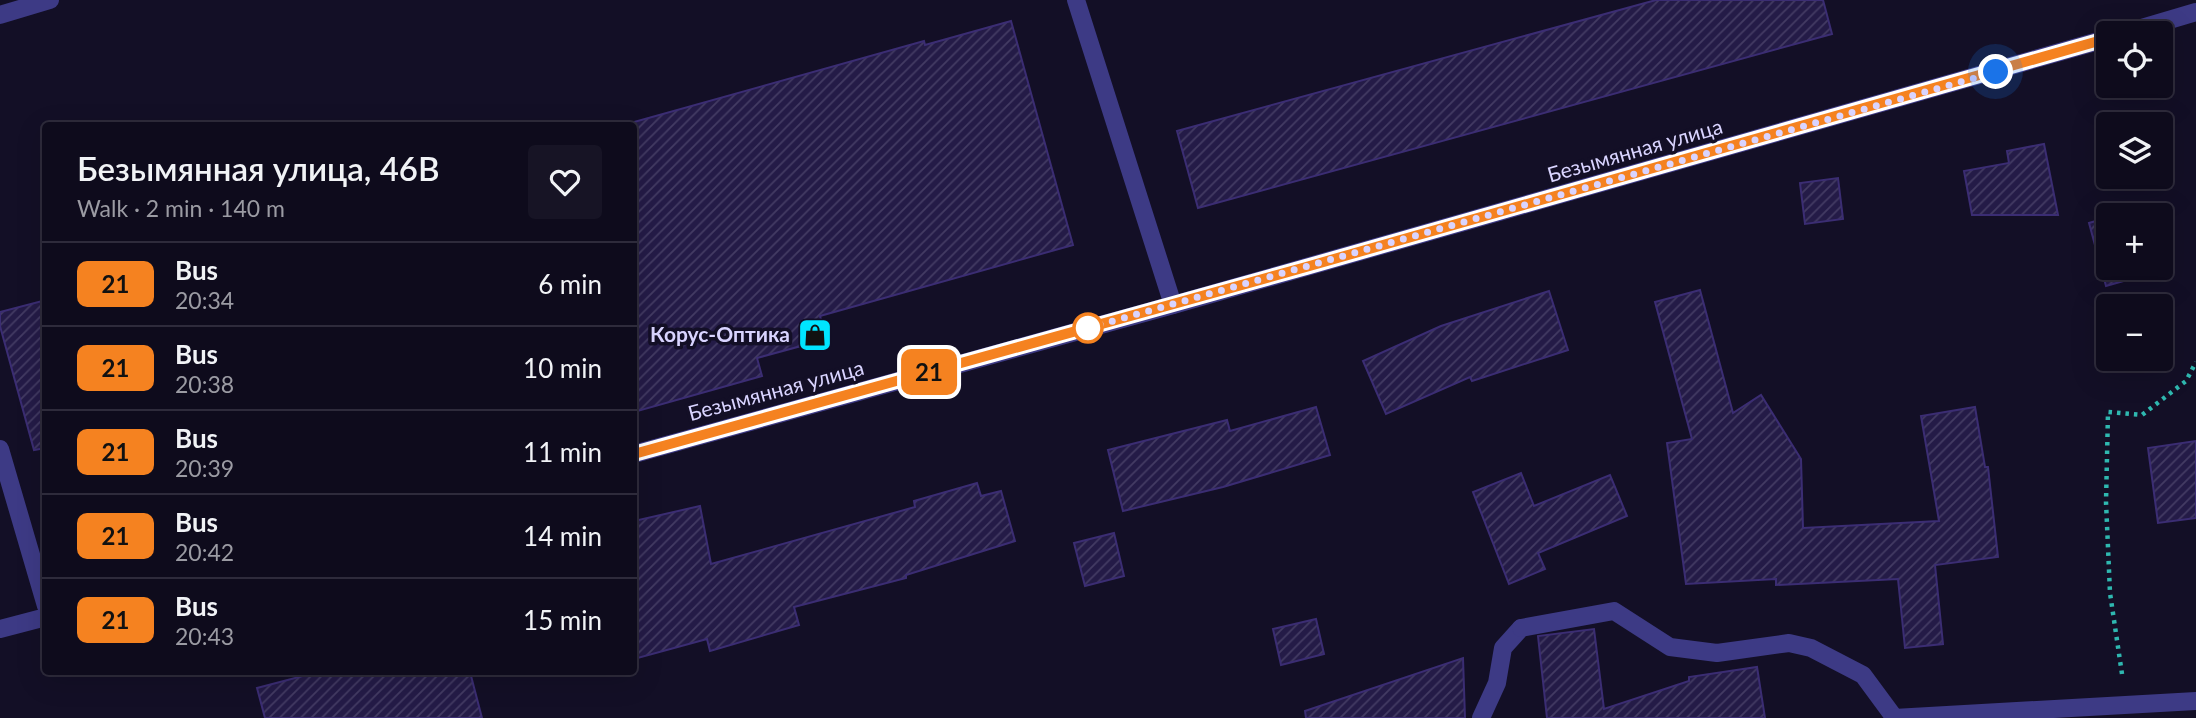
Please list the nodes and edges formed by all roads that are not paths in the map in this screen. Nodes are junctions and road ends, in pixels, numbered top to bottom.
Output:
1 (50, 0) edge
2 (1076, 0) edge
3 (2196, 12) edge
4 (0, 15) edge
5 (2166, 21) edge
6 (2096, 42) edge
7 (1173, 305) junction
8 (0, 449) edge
9 (637, 453) edge
10 (42, 592) edge
11 (42, 618) edge
12 (0, 629) edge
13 (2196, 701) edge
14 (1894, 717) edge
15 (1481, 718) edge

1 - 4 street
2 - 7 street
3 - 5 street
6 - 7 street, Безымянная улица
7 - 9 street, Безымянная улица
8 - 10 street
11 - 12 street
13 - 14 street
14 - 15 street

